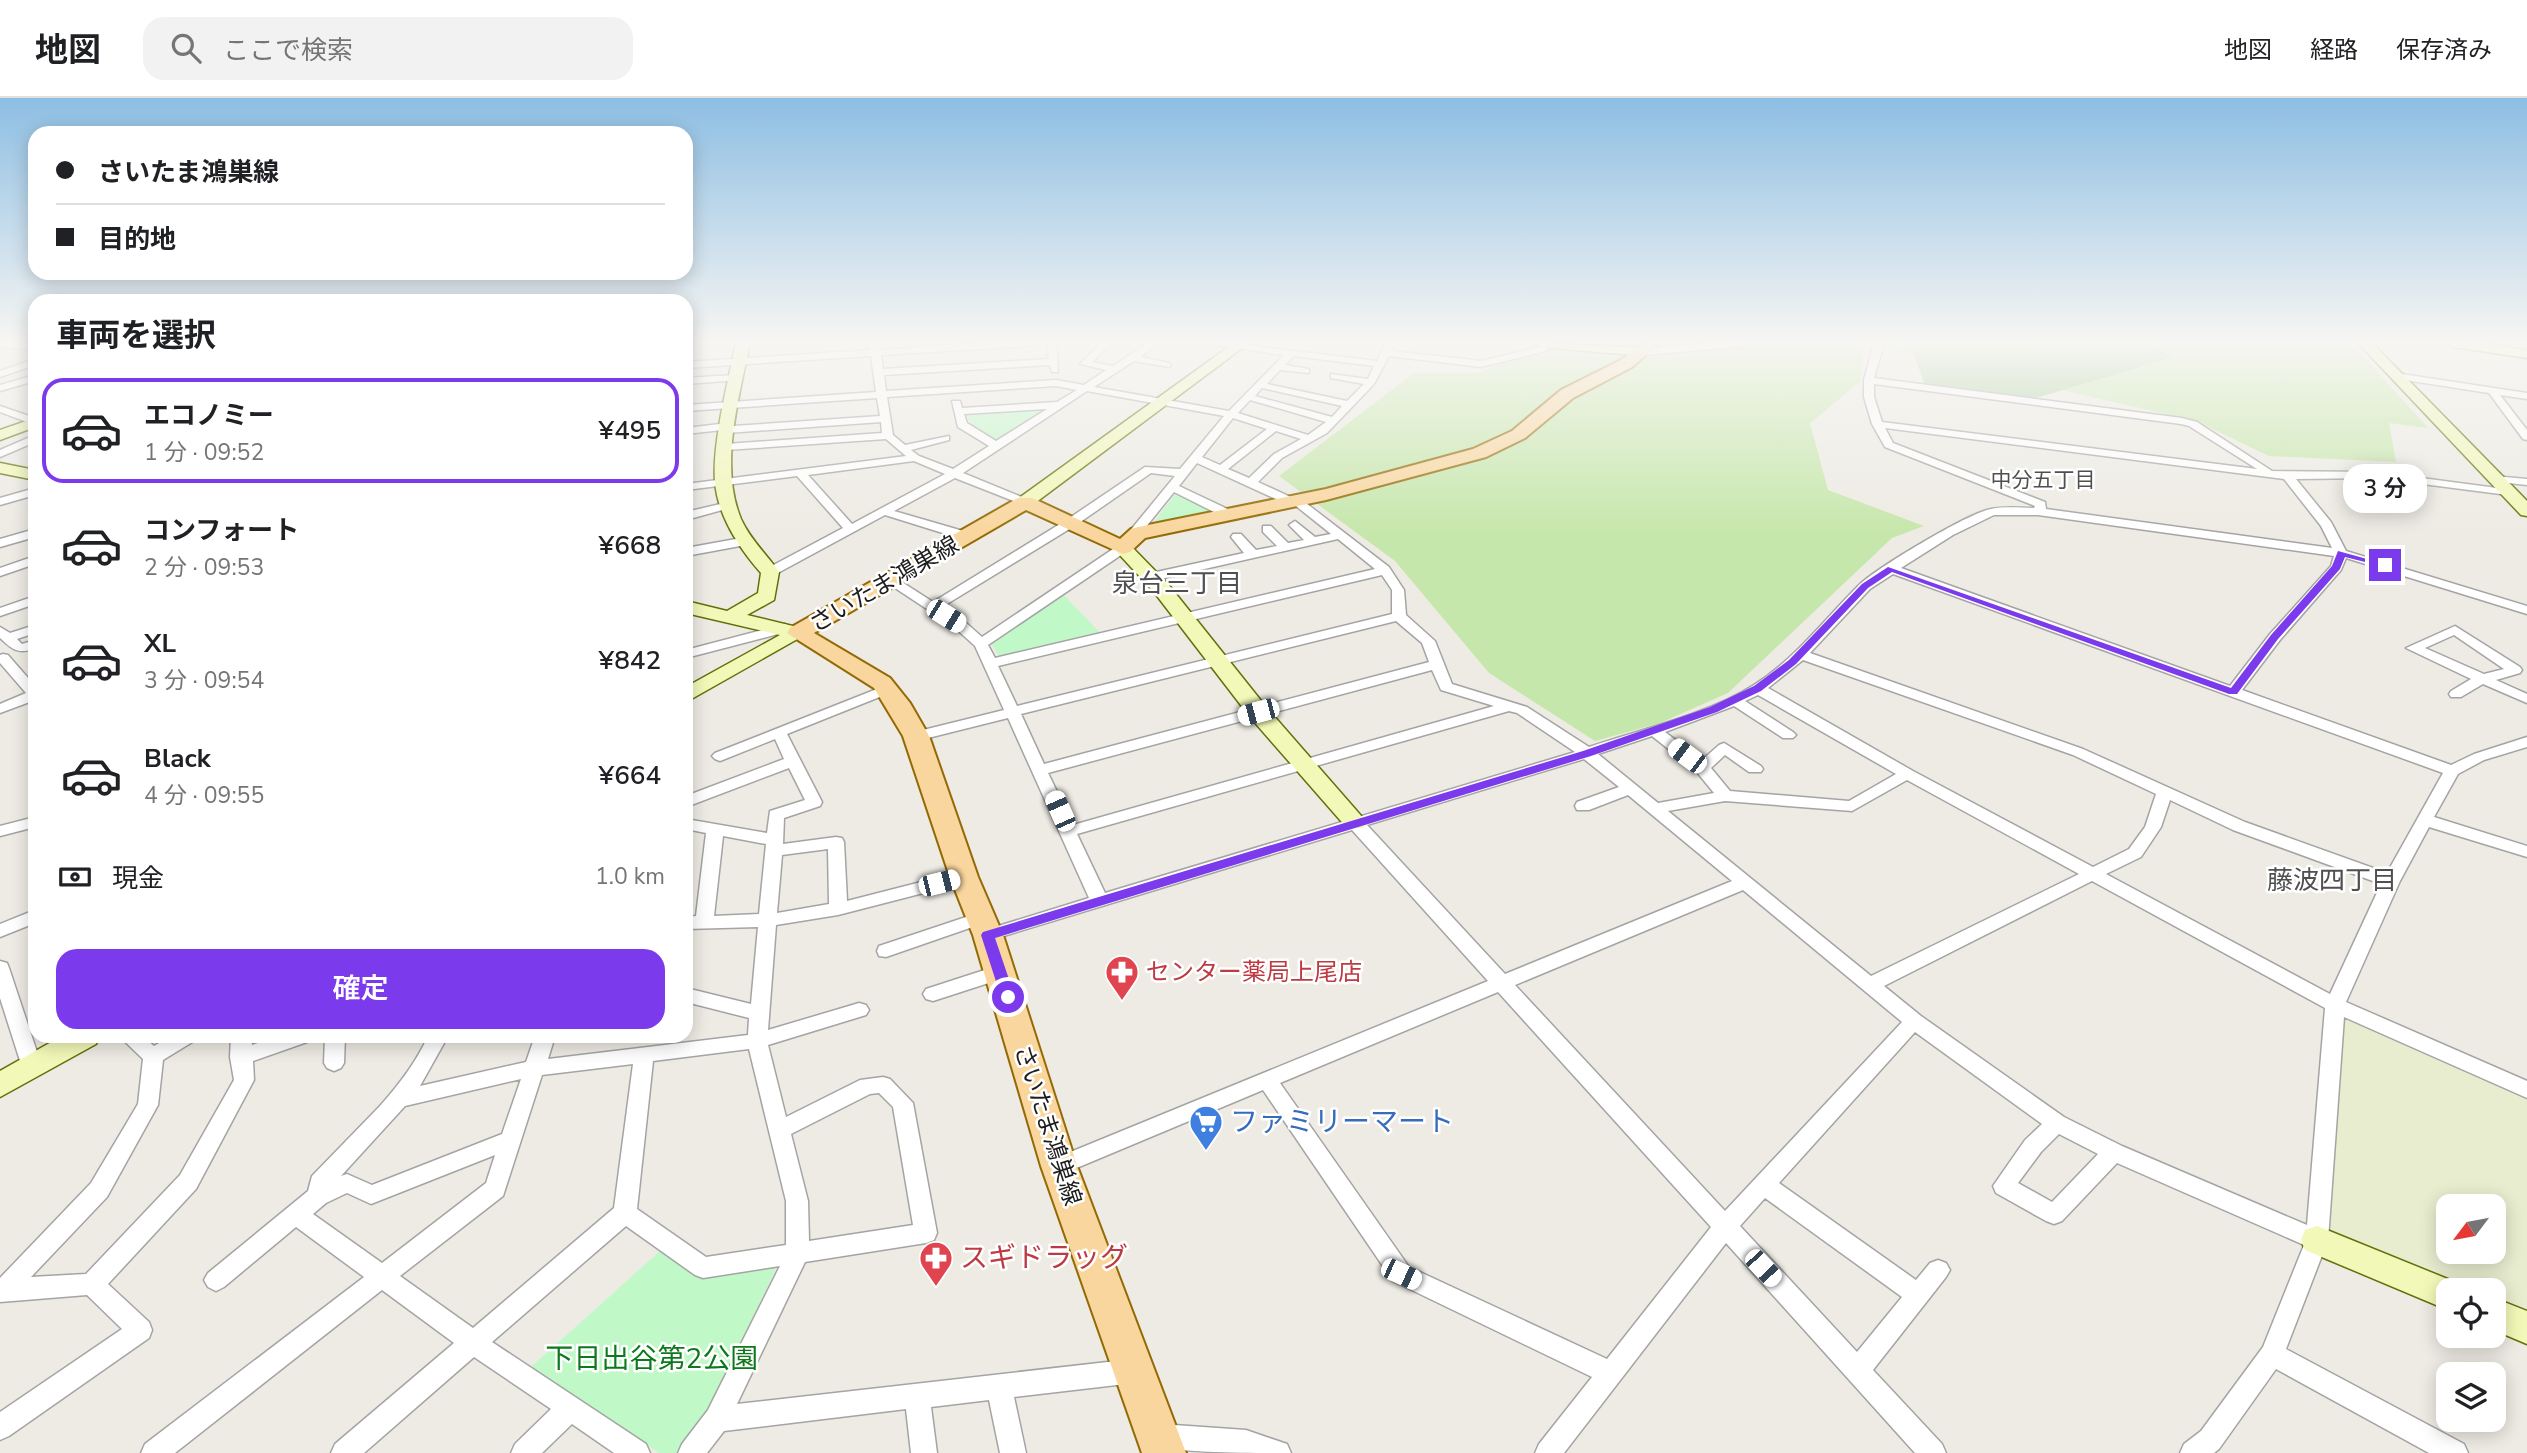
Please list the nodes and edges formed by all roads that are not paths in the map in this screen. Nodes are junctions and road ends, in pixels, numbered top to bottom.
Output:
1 (712, 406) edge
2 (730, 406) edge
3 (883, 406) edge
4 (957, 406) edge
5 (1043, 406) edge
6 (1059, 406) edge
7 (1157, 406) edge
8 (1187, 406) edge
9 (1239, 406) edge
10 (1282, 406) edge
11 (1345, 406) edge
12 (1555, 406) edge
13 (1874, 406) edge
14 (2069, 406) edge
15 (2424, 406) edge
16 (2504, 406) edge
17 (693, 408) edge
18 (0, 409) edge
19 (1003, 409) joint
20 (958, 411) junction
21 (1231, 414) junction
22 (28, 419) edge
23 (885, 419) junction
24 (1332, 420) junction
25 (28, 424) edge
26 (1877, 424) junction
27 (1274, 428) junction
28 (3, 432) edge
29 (693, 432) edge
30 (727, 435) junction
31 (888, 436) junction
32 (2527, 437) edge
33 (945, 438) dead end
34 (1311, 439) junction
35 (28, 444) edge
36 (998, 447) junction
37 (901, 449) junction
38 (915, 458) junction
39 (1196, 458) junction
40 (1, 465) edge
41 (1221, 469) junction
42 (28, 473) edge
43 (800, 473) junction
44 (1182, 473) junction
45 (2274, 474) junction
46 (952, 475) junction
47 (2288, 475) junction
48 (2494, 478) junction
49 (723, 482) junction
50 (2527, 482) edge
51 (1251, 483) junction
52 (693, 486) edge
53 (1172, 488) junction
54 (2508, 492) junction
55 (28, 493) edge
56 (0, 502) edge
57 (1026, 502) junction
58 (1296, 502) junction
59 (729, 505) junction
60 (883, 511) junction
61 (2038, 511) junction
62 (2527, 511) edge
63 (693, 514) edge
64 (1232, 516) junction
65 (1072, 522) junction
66 (1295, 525) dead end
67 (850, 529) junction
68 (1267, 529) dead end
69 (28, 535) edge
70 (1342, 535) junction
71 (966, 537) junction
72 (1237, 537) dead end
73 (747, 541) junction
74 (1128, 541) junction
75 (1312, 542) junction
76 (0, 543) edge
77 (1286, 548) junction
78 (693, 551) edge
79 (1201, 551) dead end
80 (2342, 553) junction
81 (1254, 555) junction
82 (28, 562) edge
83 (1212, 564) junction
84 (1891, 569) junction
85 (1385, 570) junction
86 (0, 572) edge
87 (770, 572) junction
88 (1151, 577) junction
89 (889, 580) junction
90 (28, 602) edge
91 (933, 607) junction
92 (693, 608) edge
93 (2527, 610) edge
94 (0, 612) edge
95 (732, 616) junction
96 (1183, 617) junction
97 (1399, 617) junction
98 (28, 630) edge
99 (792, 631) junction
100 (3, 634) edge
101 (981, 644) junction
102 (28, 646) edge
103 (20, 649) junction
104 (693, 652) edge
105 (1801, 654) junction
106 (1, 658) edge
107 (1218, 662) junction
108 (992, 663) junction
109 (1436, 665) junction
110 (2521, 674) edge
111 (2483, 679) junction
112 (887, 689) junction
113 (1758, 689) junction
114 (28, 690) edge
115 (693, 692) edge
116 (2233, 692) junction
117 (2455, 694) dead end
118 (28, 698) edge
119 (2527, 699) edge
120 (1734, 700) junction
121 (1513, 706) junction
122 (0, 709) edge
123 (1015, 712) junction
124 (1258, 712) junction
125 (1656, 732) junction
126 (779, 733) junction
127 (1788, 734) dead end
128 (916, 736) junction
129 (2527, 742) edge
130 (1587, 753) junction
131 (720, 756) dead end
132 (792, 761) junction
133 (1304, 764) junction
134 (1702, 768) junction
135 (1755, 769) dead end
136 (1041, 770) junction
137 (2452, 771) junction
138 (1907, 774) junction
139 (1631, 788) junction
140 (2165, 792) junction
141 (1726, 796) junction
142 (693, 799) edge
143 (1583, 806) dead end
144 (1657, 808) junction
145 (2426, 820) junction
146 (1355, 823) junction
147 (28, 824) edge
148 (693, 825) edge
149 (715, 830) junction
150 (0, 831) edge
151 (1069, 831) junction
152 (775, 846) junction
153 (2527, 852) edge
154 (2094, 876) junction
155 (964, 877) junction
156 (2391, 881) junction
157 (1745, 882) junction
158 (1100, 900) junction
159 (838, 909) junction
160 (28, 919) edge
161 (770, 920) junction
162 (695, 923) edge
163 (985, 926) junction
164 (0, 931) edge
165 (886, 951) dead end
166 (1000, 972) junction
167 (0, 974) edge
168 (1501, 982) junction
169 (1871, 984) junction
170 (933, 994) dead end
171 (693, 997) edge
172 (2335, 1005) junction
173 (859, 1010) dead end
174 (760, 1013) junction
175 (8, 1021) edge
176 (1914, 1021) junction
177 (757, 1041) junction
178 (74, 1043) edge
179 (137, 1043) edge
180 (175, 1043) edge
181 (263, 1043) edge
182 (335, 1043) edge
183 (435, 1043) edge
184 (543, 1043) edge
185 (240, 1047) edge
186 (644, 1055) junction
187 (153, 1056) junction
188 (334, 1063) dead end
189 (32, 1067) junction
190 (535, 1068) junction
191 (1267, 1080) junction
192 (0, 1085) edge
193 (2527, 1090) edge
194 (394, 1100) junction
195 (2057, 1123) junction
196 (779, 1130) junction
197 (512, 1139) junction
198 (2114, 1152) junction
199 (1059, 1166) junction
200 (1764, 1185) junction
201 (318, 1196) junction
202 (625, 1213) junction
203 (298, 1215) junction
204 (1725, 1227) junction
205 (2317, 1240) junction
206 (798, 1253) junction
207 (1938, 1270) dead end
208 (382, 1276) junction
209 (216, 1280) dead end
210 (92, 1284) junction
211 (2436, 1290) edge
212 (2, 1291) edge
213 (1918, 1295) junction
214 (2506, 1319) edge
215 (2527, 1328) edge
216 (471, 1341) junction
217 (2272, 1354) junction
218 (1133, 1371) junction
219 (1857, 1371) junction
220 (1611, 1373) junction
221 (999, 1388) junction
222 (916, 1398) junction
223 (571, 1407) junction
224 (717, 1419) junction
225 (0, 1427) edge
226 (1162, 1445) edge
227 (154, 1453) edge
228 (344, 1453) edge
229 (524, 1453) edge
230 (637, 1453) edge
231 (691, 1453) edge
232 (925, 1453) edge
233 (1013, 1453) edge
234 (1278, 1453) edge
235 (1548, 1453) edge
236 (1933, 1453) edge
237 (2193, 1453) edge
238 (2455, 1453) edge

1 - 17 street
2 - 30 street
3 - 23 street
4 - 20 street
5 - 19 street
6 - 36 street
7 - 57 street
8 - 21 street
9 - 21 street
10 - 24 street
11 - 24 street
12 - 58 main road
13 - 26 street
14 - 45 street
15 - 48 street
16 - 32 street
18 - 22 street
19 - 20 street
20 - 36 street
21 - 27 street
21 - 39 street
23 - 30 street
23 - 31 street
24 - 34 street
25 - 28 street
26 - 45 street
26 - 61 street
27 - 34 street
27 - 41 street
29 - 30 street
30 - 31 street
30 - 49 street
31 - 37 street
33 - 37 street
34 - 51 street
35 - 40 street
36 - 46 street
37 - 38 street
38 - 43 street
38 - 46 street
39 - 41 street
39 - 44 street
40 - 42 street
41 - 51 street
43 - 49 street
43 - 67 street
44 - 53 street
44 - 65 street
45 - 47 street
46 - 57 street
46 - 60 street
47 - 54 street
47 - 80 street
48 - 50 street
48 - 54 street
49 - 52 street
49 - 59 street
51 - 58 street
53 - 64 street
53 - 74 street
54 - 62 street
55 - 56 street
57 - 65 main road
57 - 71 main road, さいたま鴻巣線
58 - 64 main road
58 - 70 street
59 - 63 street
59 - 73 street
60 - 67 street
60 - 71 street
61 - 80 street
61 - 84 street
64 - 74 main road
65 - 74 main road
65 - 91 street
66 - 75 street
67 - 87 street
68 - 77 street
69 - 76 street
70 - 75 street
70 - 85 street
71 - 89 main road, さいたま鴻巣線
72 - 81 street
73 - 78 street
73 - 87 street
74 - 88 street
74 - 101 street
75 - 77 street
77 - 81 street
79 - 83 street
80 - 93 street
80 - 116 street
81 - 83 street
82 - 86 street
83 - 88 street
84 - 105 street
84 - 116 street
85 - 96 street
85 - 97 street
87 - 95 street
88 - 96 street
89 - 91 street
89 - 99 main road, さいたま鴻巣線
90 - 94 street
91 - 101 street
92 - 95 street
95 - 99 street
96 - 107 street
96 - 108 street
97 - 107 street
97 - 109 street
98 - 100 street
99 - 104 street
99 - 112 main road, さいたま鴻巣線
99 - 115 street
100 - 103 street
101 - 108 street
102 - 103 street
103 - 106 street
105 - 113 street
105 - 140 street
106 - 114 street
107 - 123 street
107 - 124 street
108 - 123 street
109 - 121 street
109 - 124 street
110 - 111 street
110 - 111 street
111 - 117 street
111 - 119 street
112 - 126 street
112 - 128 main road, さいたま鴻巣線
113 - 120 street
113 - 138 street
116 - 137 street
118 - 122 street
120 - 125 street
120 - 127 street
121 - 130 street
121 - 133 street
123 - 128 street
123 - 136 street
124 - 133 street
124 - 136 street
125 - 130 street
125 - 134 street
126 - 131 street
126 - 132 street
128 - 155 main road, さいたま鴻巣線
129 - 137 street
130 - 139 street
130 - 146 street
132 - 142 street
132 - 152 street
133 - 146 street
133 - 151 street
134 - 135 street
134 - 141 street
136 - 151 street
137 - 145 street
138 - 141 street
138 - 154 street
139 - 143 street
139 - 144 street
140 - 154 street
140 - 156 street
141 - 144 street
144 - 157 street
145 - 153 street
145 - 156 street
146 - 158 street
146 - 168 street
147 - 150 street
148 - 149 street
149 - 152 street
149 - 162 street
151 - 158 street
152 - 159 street
152 - 161 street
154 - 169 street
154 - 172 street
155 - 159 street
155 - 163 main road, さいたま鴻巣線
156 - 172 street
157 - 168 street
157 - 169 street
158 - 163 street
159 - 161 street
160 - 164 street
161 - 162 street
161 - 174 street
163 - 165 street
163 - 166 main road, さいたま鴻巣線
166 - 170 street
166 - 199 main road, さいたま鴻巣線
167 - 175 street
168 - 191 street
168 - 204 street
169 - 176 street
171 - 174 street
172 - 193 street
172 - 205 street
173 - 177 street
174 - 177 street
175 - 189 street
176 - 195 street
176 - 200 street
177 - 186 street
177 - 196 street
178 - 189 street
179 - 187 street
180 - 187 street
181 - 185 street
182 - 188 street
183 - 194 street
184 - 190 street
185 - 210 street
186 - 190 street
186 - 202 street
187 - 212 street
189 - 192 street
190 - 194 street
190 - 197 street
191 - 199 street
191 - 220 street
194 - 201 street
195 - 198 street
195 - 198 street
196 - 206 street
196 - 206 street
197 - 201 street
197 - 208 street
198 - 205 street
199 - 218 main road, さいたま鴻巣線
200 - 204 street
200 - 213 street
201 - 203 street
202 - 206 street
202 - 216 street
203 - 208 street
203 - 209 street
204 - 219 street
204 - 220 street
205 - 211 street
205 - 217 street
206 - 224 street
207 - 213 street
208 - 216 street
208 - 227 street
210 - 212 street
210 - 225 street
213 - 219 street
214 - 215 street
216 - 223 street
216 - 228 street
217 - 237 street
217 - 238 street
218 - 221 street
218 - 226 main road, さいたま鴻巣線
219 - 236 street
220 - 235 street
221 - 222 street
221 - 233 street
222 - 224 street
222 - 232 street
223 - 229 street
223 - 230 street
224 - 231 street
226 - 234 street

